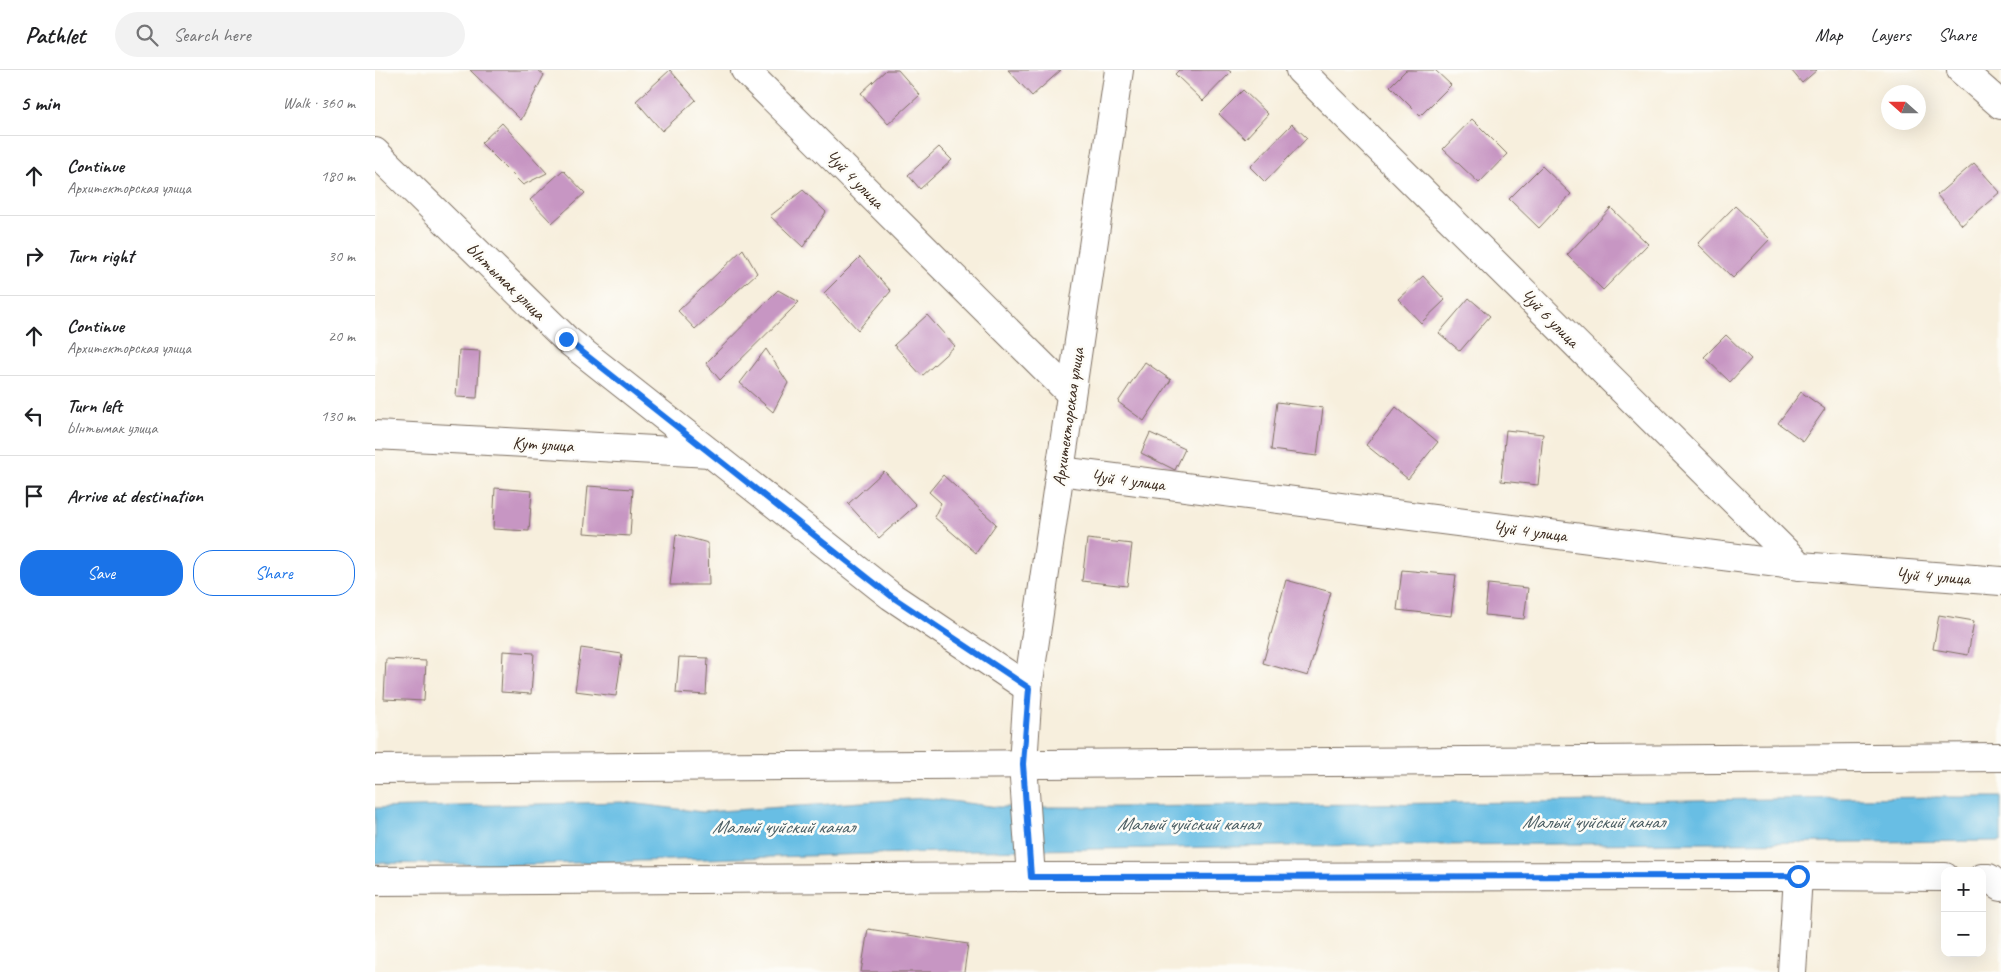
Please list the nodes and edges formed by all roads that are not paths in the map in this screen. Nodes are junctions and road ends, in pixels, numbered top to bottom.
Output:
1 (745, 70) edge
2 (1119, 70) edge
3 (1300, 70) edge
4 (1961, 70) edge
5 (2001, 105) edge
6 (375, 152) edge
7 (1071, 394) junction
8 (375, 435) edge
9 (710, 454) junction
10 (1060, 471) junction
11 (1800, 566) junction
12 (2001, 581) edge
13 (1029, 688) junction
14 (2001, 757) edge
15 (1023, 764) junction
16 (375, 769) edge
17 (1031, 869) junction
18 (1798, 876) junction
19 (1941, 877) edge
20 (1986, 878) edge
21 (375, 881) edge
22 (2001, 887) edge
23 (1792, 972) edge

1 - 7 street, Чуй 4 улица
2 - 7 street, Архитекторская улица
3 - 11 street, Чуй 6 улица
4 - 5 street
6 - 9 street, Ынтымак улица
7 - 10 street, Архитекторская улица
8 - 9 street, Кут улица
9 - 13 street, Ынтымак улица
10 - 11 street, Чуй 4 улица
10 - 13 street, Архитекторская улица
11 - 12 street, Чуй 4 улица
13 - 15 street, Архитекторская улица
14 - 15 street
15 - 16 street
15 - 17 street, Архитекторская улица
17 - 18 street
17 - 21 street
18 - 19 street
18 - 23 street
20 - 22 street

